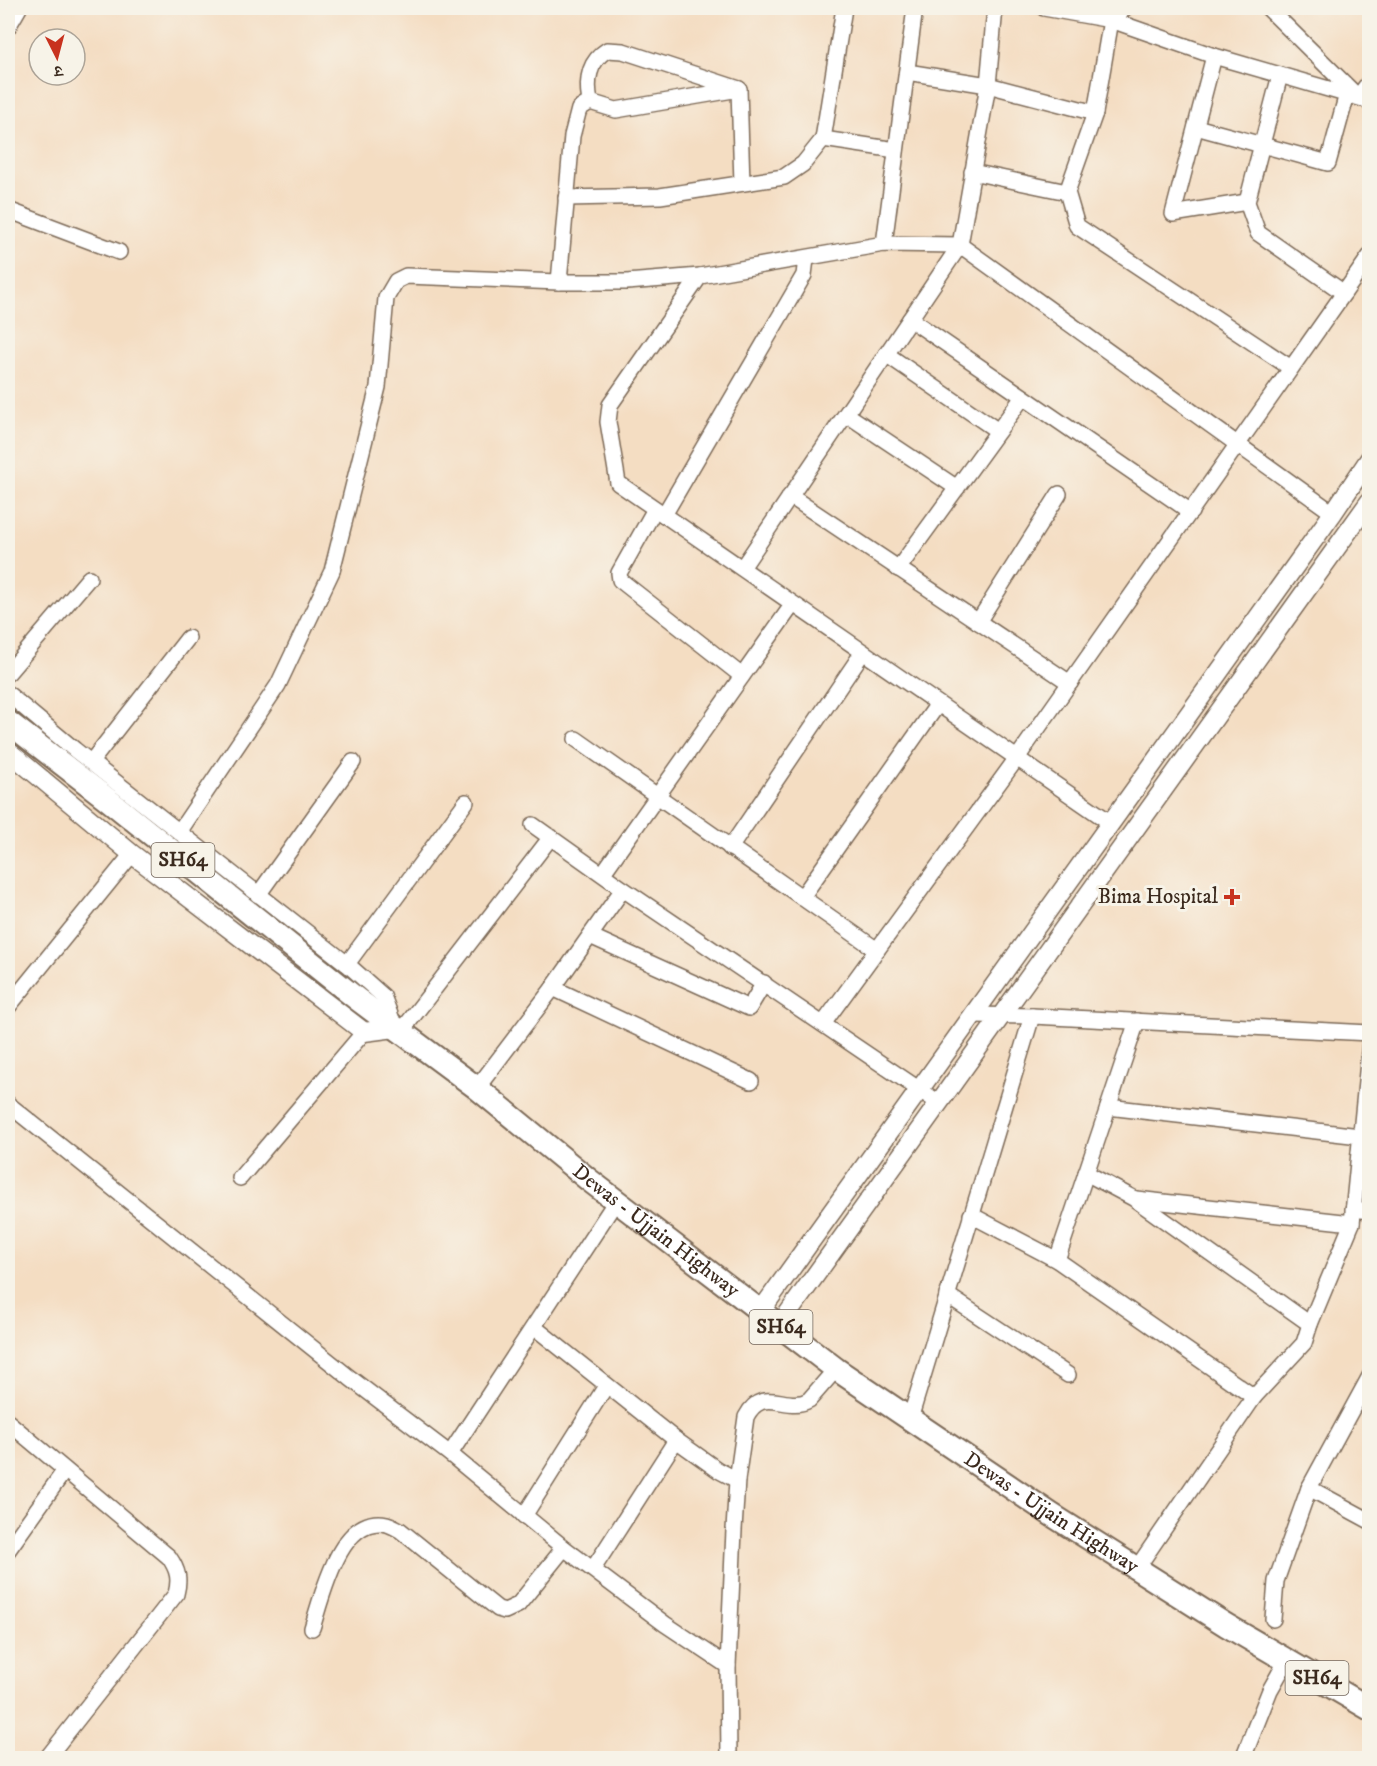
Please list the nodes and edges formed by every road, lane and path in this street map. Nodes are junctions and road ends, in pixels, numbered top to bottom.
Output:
1 (19, 8) edge
2 (844, 8) edge
3 (915, 8) edge
4 (995, 8) edge
5 (1048, 8) edge
6 (1125, 8) edge
7 (1268, 8) edge
8 (1111, 20) junction
9 (8, 27) edge
10 (1214, 56) junction
11 (907, 72) junction
12 (1280, 75) junction
13 (1370, 81) edge
14 (988, 86) junction
15 (740, 89) junction
16 (1358, 97) edge
17 (590, 102) junction
18 (1095, 113) junction
19 (1196, 127) junction
20 (822, 139) junction
21 (1262, 145) junction
22 (896, 150) junction
23 (972, 172) junction
24 (742, 183) junction
25 (1067, 192) junction
26 (566, 198) junction
27 (1247, 202) junction
28 (8, 210) edge
29 (884, 244) junction
30 (960, 245) junction
31 (118, 252) dead end
32 (1370, 256) edge
33 (806, 259) junction
34 (700, 276) junction
35 (559, 282) junction
36 (1344, 293) junction
37 (910, 319) junction
38 (886, 354) junction
39 (1292, 368) junction
40 (1023, 397) junction
41 (846, 414) junction
42 (998, 431) junction
43 (1238, 445) junction
44 (1370, 458) edge
45 (957, 488) junction
46 (1059, 494) dead end
47 (790, 496) junction
48 (1370, 501) edge
49 (660, 512) junction
50 (1191, 512) junction
51 (1333, 513) junction
52 (1352, 525) junction
53 (742, 568) junction
54 (898, 569) junction
55 (89, 578) dead end
56 (793, 604) junction
57 (978, 622) junction
58 (188, 638) dead end
59 (863, 652) junction
60 (8, 673) edge
61 (742, 676) junction
62 (1070, 683) junction
63 (8, 694) edge
64 (938, 704) junction
65 (8, 722) edge
66 (576, 740) dead end
67 (8, 751) edge
68 (1017, 758) junction
69 (91, 762) junction
70 (352, 762) dead end
71 (657, 797) junction
72 (466, 802) dead end
73 (1111, 823) junction
74 (533, 825) dead end
75 (179, 832) junction
76 (1131, 836) junction
77 (551, 837) junction
78 (730, 848) junction
79 (132, 854) junction
80 (603, 873) junction
81 (623, 889) junction
82 (258, 895) junction
83 (802, 897) junction
84 (590, 936) junction
85 (877, 950) junction
86 (347, 964) junction
87 (764, 983) junction
88 (553, 988) junction
89 (8, 1007) edge
90 (974, 1015) junction
91 (1002, 1015) junction
92 (1032, 1016) junction
93 (1137, 1021) junction
94 (824, 1024) junction
95 (398, 1030) junction
96 (364, 1032) junction
97 (1370, 1033) edge
98 (1370, 1042) edge
99 (751, 1081) dead end
100 (477, 1088) junction
101 (920, 1090) junction
102 (8, 1104) edge
103 (939, 1104) junction
104 (1108, 1107) junction
105 (1360, 1136) junction
106 (1086, 1173) junction
107 (240, 1178) dead end
108 (1133, 1198) junction
109 (616, 1201) junction
110 (1370, 1211) edge
111 (971, 1215) junction
112 (1352, 1216) junction
113 (1057, 1260) junction
114 (947, 1295) junction
115 (760, 1312) junction
116 (1310, 1324) junction
117 (779, 1326) junction
118 (534, 1327) junction
119 (836, 1369) junction
120 (1068, 1374) dead end
121 (1370, 1376) edge
122 (606, 1386) junction
123 (1254, 1397) junction
124 (910, 1419) junction
125 (8, 1422) edge
126 (676, 1440) junction
127 (450, 1454) junction
128 (65, 1470) junction
129 (737, 1480) junction
130 (1309, 1488) junction
131 (524, 1515) junction
132 (1370, 1521) edge
133 (564, 1548) junction
134 (8, 1550) edge
135 (1137, 1568) junction
136 (593, 1569) junction
137 (1273, 1620) dead end
138 (312, 1628) dead end
139 (1287, 1660) junction
140 (728, 1666) junction
141 (1370, 1709) edge
142 (47, 1758) edge
143 (729, 1758) edge
144 (1243, 1758) edge

1 - 9 street
2 - 20 street
3 - 11 street
4 - 14 street
5 - 8 street
6 - 8 street
7 - 16 street
8 - 10 street
8 - 18 street
10 - 12 street
10 - 19 street
11 - 14 street
11 - 22 street
12 - 16 street
12 - 21 street
13 - 16 street
14 - 18 street
14 - 23 street
15 - 17 street
15 - 17 street
15 - 24 street
16 - 21 street
17 - 26 street
18 - 25 street
19 - 21 street
19 - 27 street
20 - 22 street
20 - 24 street
21 - 27 street
22 - 29 street
23 - 25 street
23 - 30 street
24 - 26 street
25 - 39 street
26 - 35 street
27 - 36 street
28 - 31 street
29 - 30 street
29 - 33 street
30 - 37 street
30 - 43 street
32 - 36 street
33 - 34 street
33 - 49 street
34 - 35 street
34 - 49 street
35 - 75 street
36 - 39 street
37 - 38 street
37 - 40 street
38 - 41 street
38 - 42 street
39 - 43 street
40 - 42 street
40 - 50 street
41 - 45 street
41 - 47 street
42 - 45 street
43 - 50 street
43 - 51 street
44 - 51 street
45 - 54 street
46 - 57 street
47 - 53 street
47 - 54 street
48 - 52 street
49 - 53 street
49 - 61 street
50 - 62 street
51 - 52 street
51 - 73 street
52 - 76 street
53 - 56 street
54 - 57 street
55 - 60 street
56 - 59 street
56 - 61 street
57 - 62 street
58 - 69 street
59 - 64 street
59 - 78 street
61 - 71 street
62 - 68 street
63 - 69 street
64 - 68 street
64 - 83 street
65 - 95 main road, Dewas - Ujjain Highway / SH64
66 - 71 street
67 - 79 street
68 - 73 street
68 - 85 street
69 - 75 street
70 - 82 street
71 - 78 street
71 - 80 street
72 - 86 street
73 - 76 street
73 - 90 street
74 - 77 street
75 - 82 street
76 - 91 street
77 - 80 street
77 - 95 street
78 - 83 street
79 - 89 street
79 - 96 street
80 - 81 street
81 - 84 street
81 - 87 street
82 - 86 street
83 - 85 street
84 - 87 street
84 - 88 street
85 - 94 street
86 - 95 street
87 - 94 street
88 - 99 street
88 - 100 street
90 - 91 street
90 - 101 street
91 - 92 street
91 - 103 street
92 - 93 street
92 - 111 street
93 - 97 street
93 - 104 street
94 - 101 street
95 - 96 street
95 - 100 main road, Dewas - Ujjain Highway / SH64
96 - 107 street
98 - 105 street
100 - 109 main road, Dewas - Ujjain Highway / SH64
101 - 103 street
101 - 115 street
102 - 127 street
103 - 117 street
104 - 105 street
104 - 106 street
105 - 112 street
106 - 108 street
106 - 113 street
108 - 112 street
108 - 116 street
109 - 115 main road, Dewas - Ujjain Highway / SH64
109 - 118 street
110 - 112 street
111 - 113 street
111 - 114 street
112 - 116 street
113 - 123 street
114 - 120 street
114 - 124 street
115 - 117 main road, Dewas - Ujjain Highway / SH64
116 - 123 street
117 - 119 main road, Dewas - Ujjain Highway / SH64
118 - 122 street
118 - 127 street
119 - 124 main road, Dewas - Ujjain Highway / SH64
119 - 129 street
121 - 130 street
122 - 126 street
122 - 131 street
123 - 135 street
124 - 135 main road, Dewas - Ujjain Highway / SH64
125 - 128 street
126 - 129 street
126 - 136 street
127 - 131 street
128 - 134 street
128 - 142 street
129 - 140 street
130 - 132 street
130 - 137 street
131 - 133 street
133 - 136 street
133 - 138 street
135 - 139 main road, Dewas - Ujjain Highway / SH64
136 - 140 street
139 - 141 main road, Dewas - Ujjain Highway / SH64
139 - 144 street
140 - 143 street

